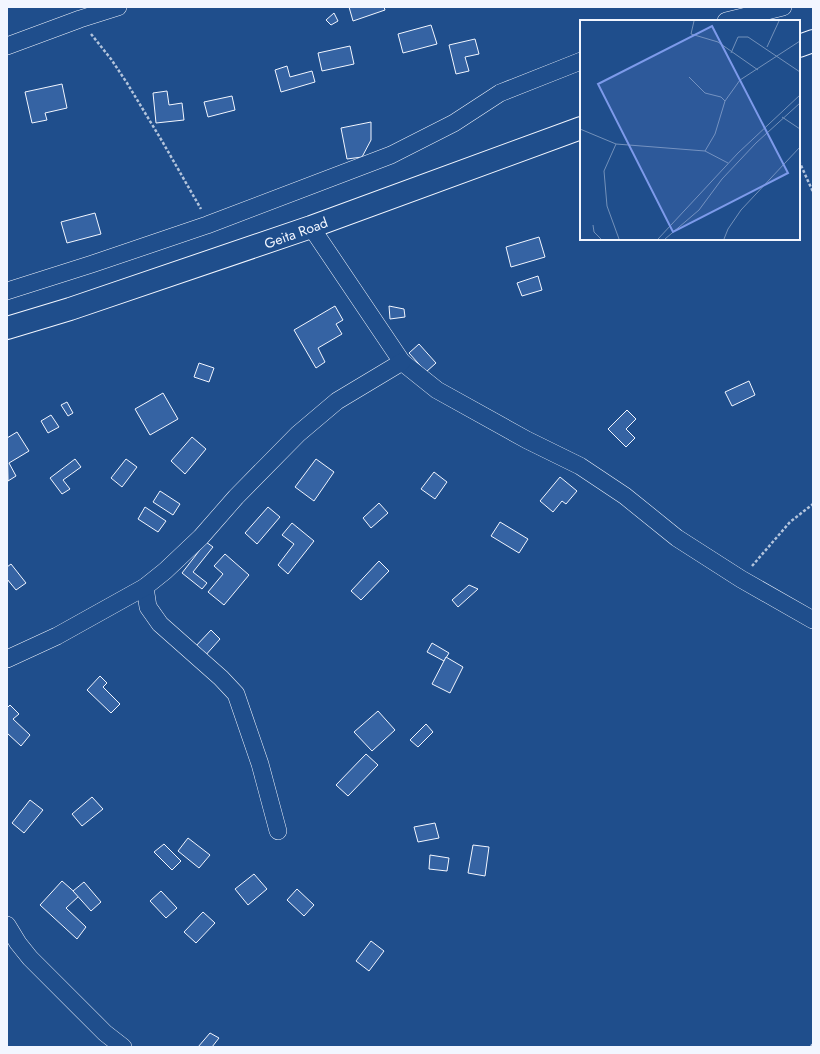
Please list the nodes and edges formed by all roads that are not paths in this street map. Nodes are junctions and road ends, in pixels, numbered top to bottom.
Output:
1 (118, 7) edge
2 (784, 7) edge
3 (730, 20) edge
4 (813, 41) edge
5 (7, 46) edge
6 (800, 46) edge
7 (580, 61) edge
8 (580, 128) edge
9 (311, 227) junction
10 (7, 291) edge
11 (7, 328) edge
12 (402, 362) junction
13 (145, 587) junction
14 (813, 620) edge
15 (7, 659) edge
16 (278, 831) dead end
17 (7, 925) edge
18 (123, 1047) edge

1 - 5 street
2 - 3 street
4 - 6 highway
7 - 10 street
8 - 9 highway, Geita Road
9 - 11 highway, Geita Road
9 - 12 street
12 - 13 street
12 - 14 street
13 - 15 street
13 - 16 street
17 - 18 street

